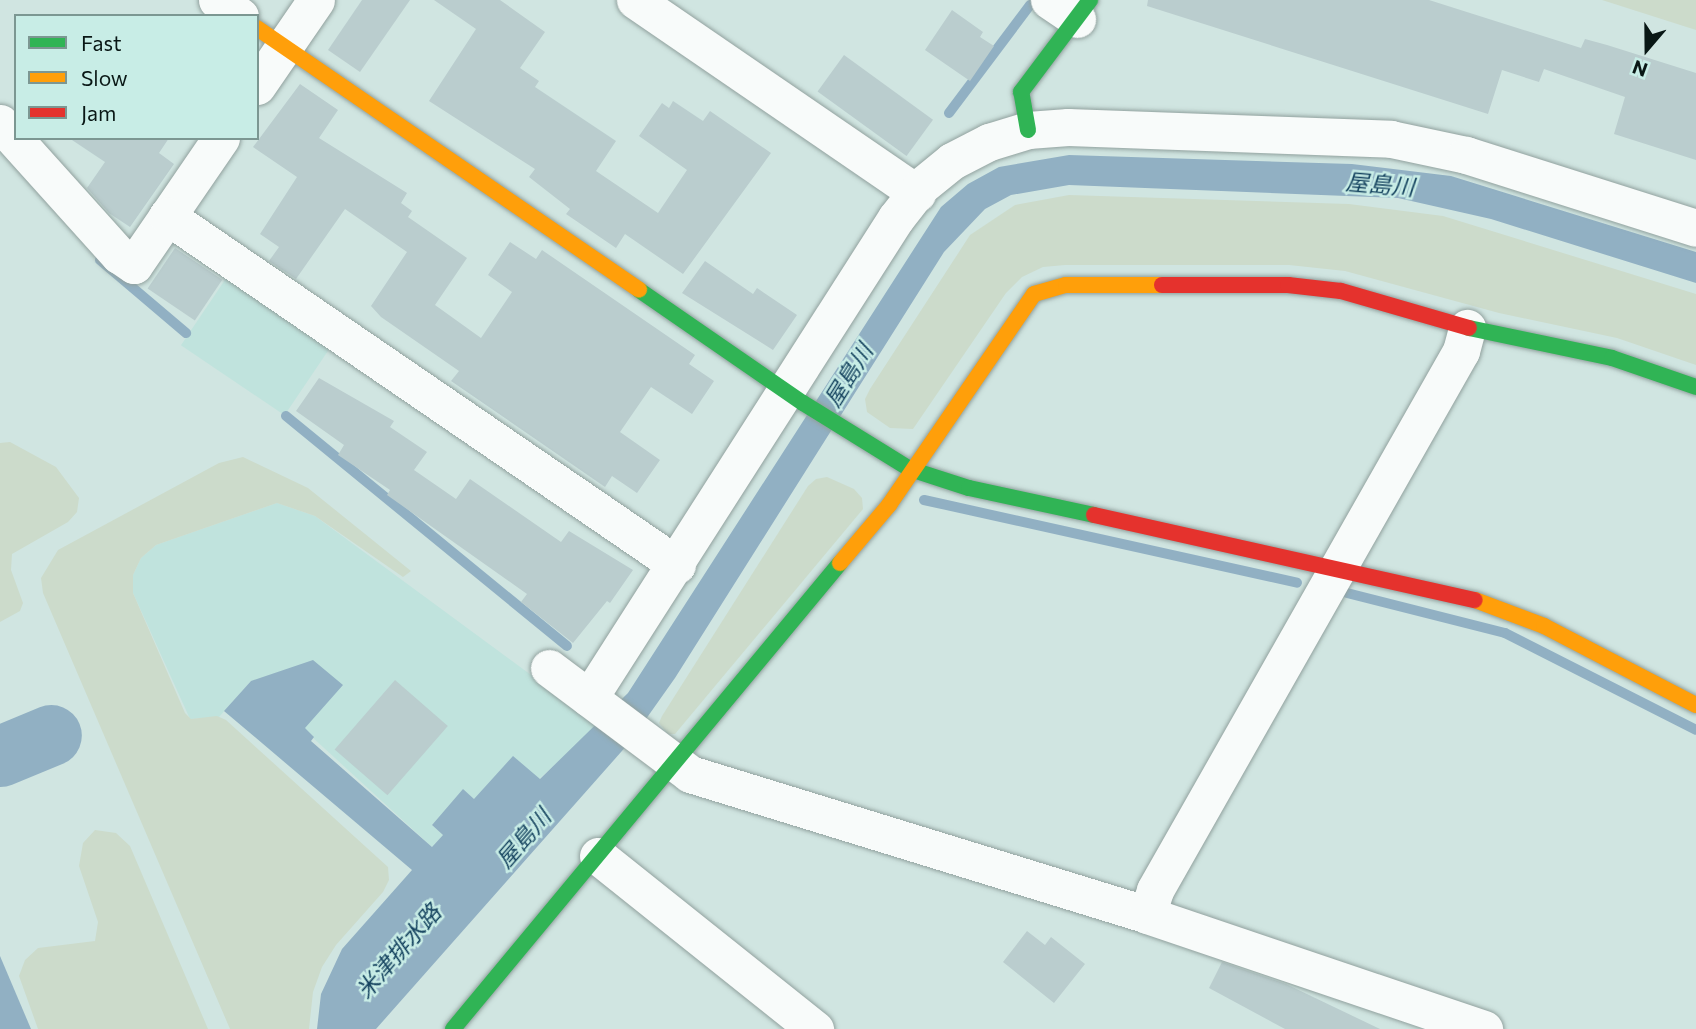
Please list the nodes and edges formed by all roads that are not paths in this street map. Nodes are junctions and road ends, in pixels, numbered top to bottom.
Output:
1 (217, 0) edge
2 (316, 0) edge
3 (635, 0) edge
4 (1072, 6) edge
5 (237, 14) edge
6 (271, 37) edge
7 (259, 79) edge
8 (0, 123) edge
9 (1028, 130) junction
10 (14, 139) edge
11 (15, 140) edge
12 (220, 140) edge
13 (916, 193) junction
14 (167, 216) junction
15 (1696, 228) edge
16 (1467, 328) junction
17 (1696, 387) edge
18 (795, 397) junction
19 (913, 470) junction
20 (677, 565) junction
21 (1338, 568) junction
22 (549, 668) dead end
23 (595, 703) junction
24 (1696, 705) edge
25 (666, 757) junction
26 (598, 856) junction
27 (1147, 915) junction
28 (453, 1029) edge
29 (815, 1029) edge
30 (1484, 1029) edge

1 - 5 street
2 - 6 street
3 - 13 street
4 - 9 street
6 - 7 street
6 - 18 street
8 - 10 street
9 - 13 street
9 - 15 street
11 - 14 street
12 - 14 street
13 - 18 street
14 - 20 street
16 - 17 street
16 - 19 street
16 - 21 street
18 - 19 street
18 - 20 street
19 - 21 street
19 - 25 street
20 - 23 street
21 - 24 street
21 - 27 street
22 - 23 street
23 - 25 street
25 - 26 street
25 - 27 street
26 - 28 street
26 - 29 street
27 - 30 street

